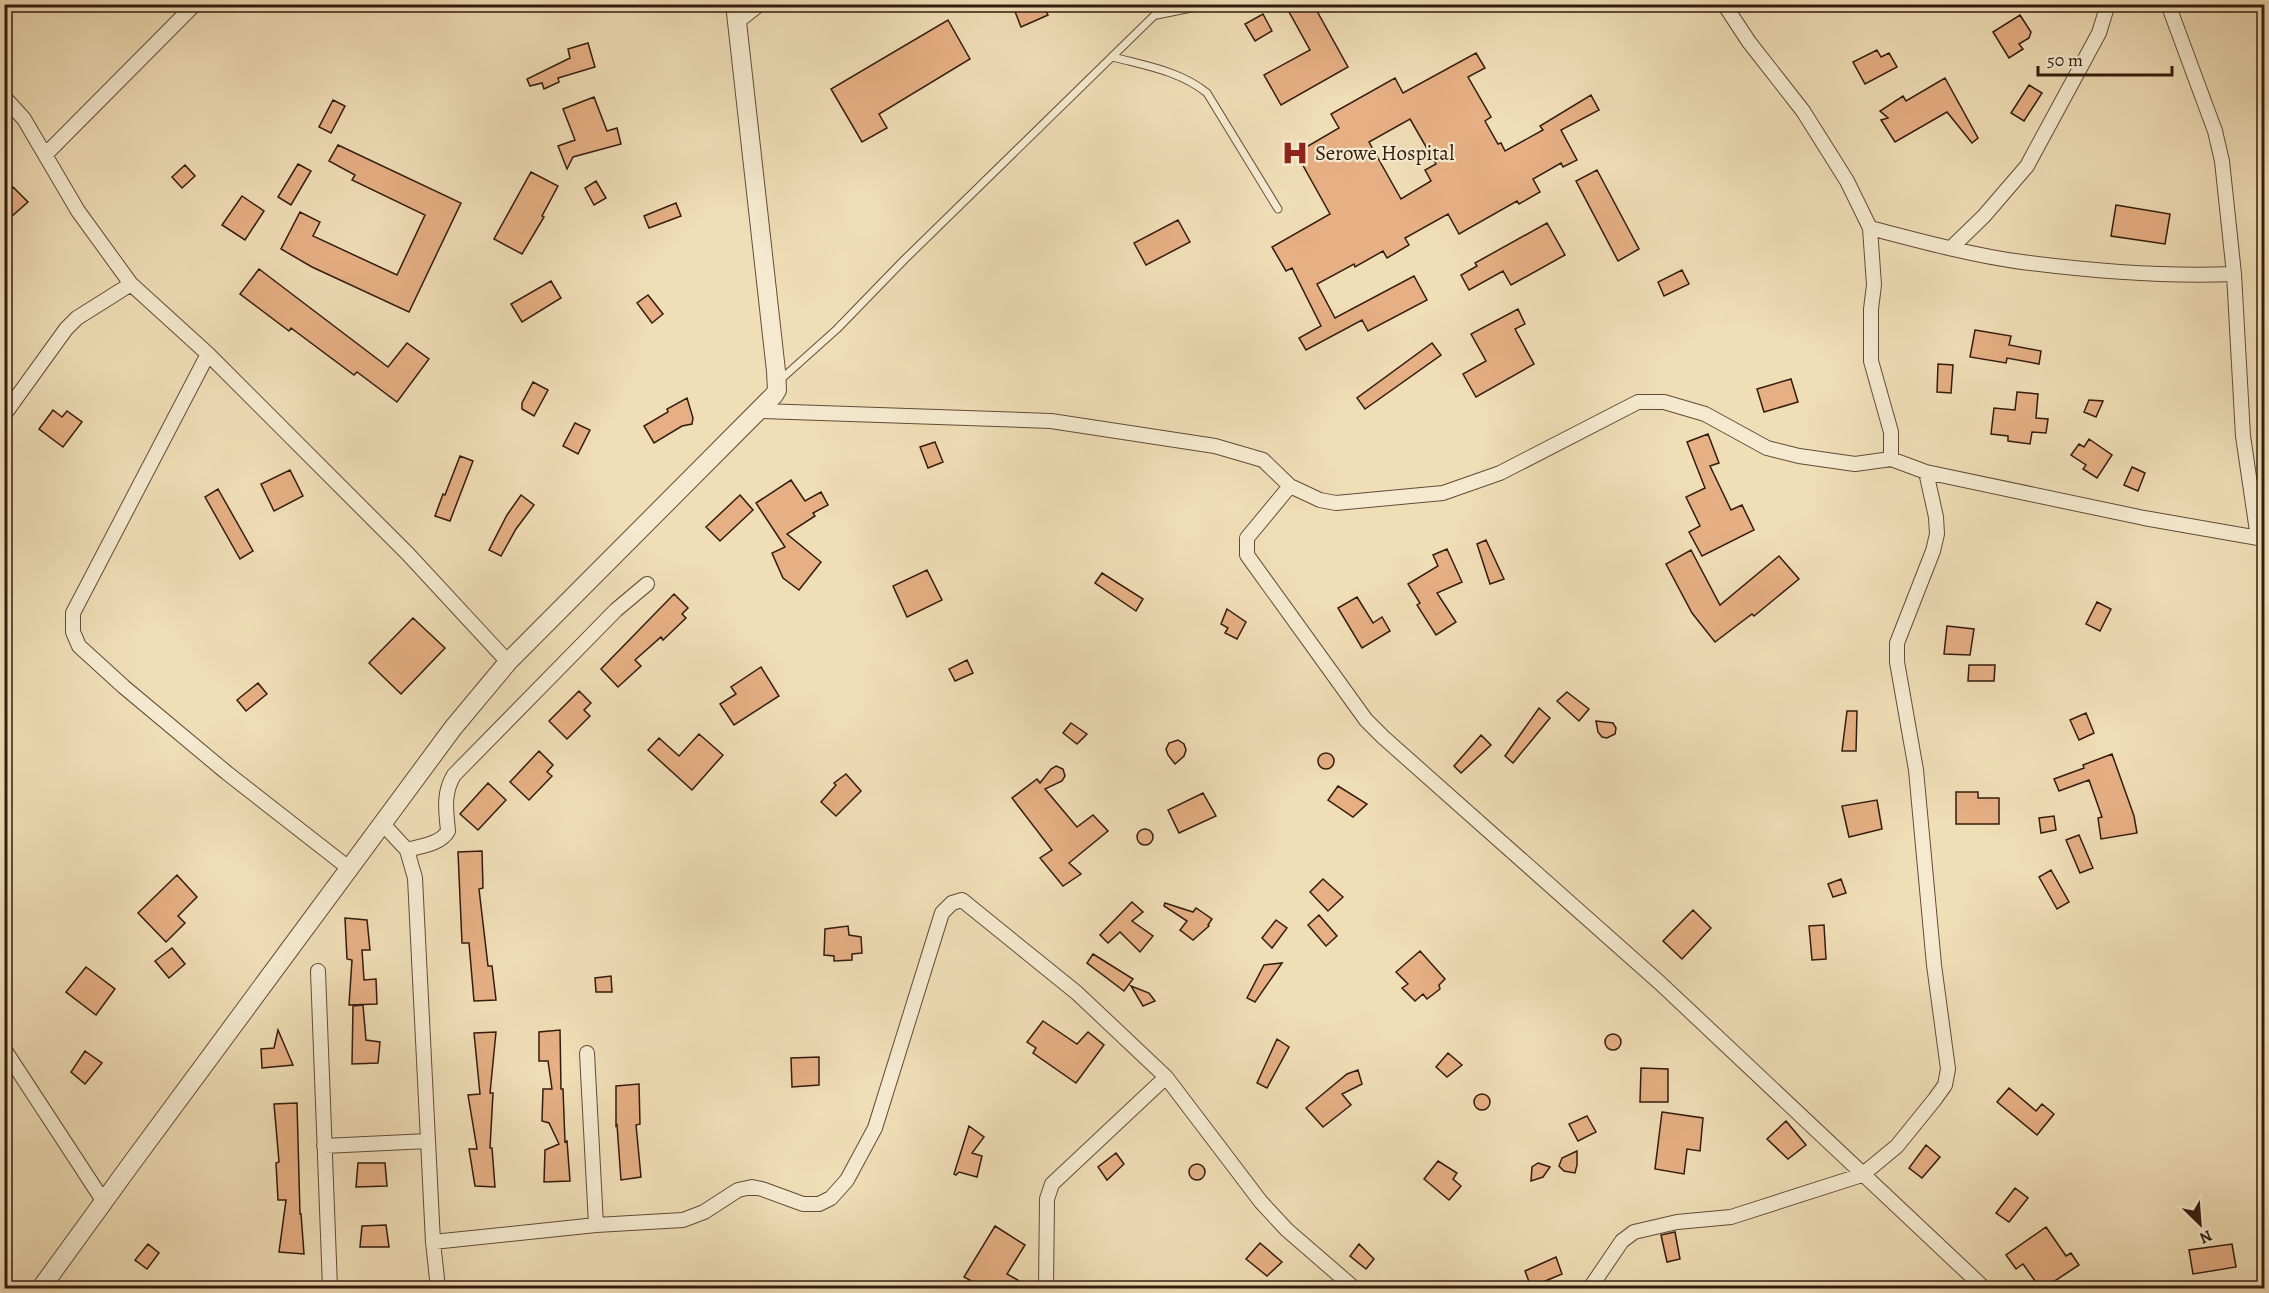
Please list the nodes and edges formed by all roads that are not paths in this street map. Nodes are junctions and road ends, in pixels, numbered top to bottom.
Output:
1 (195, 4) edge
2 (760, 4) edge
3 (1166, 4) edge
4 (1210, 4) edge
5 (1725, 4) edge
6 (2108, 4) edge
7 (2168, 4) edge
8 (736, 13) edge
9 (1157, 15) junction
10 (1113, 57) junction
11 (4, 97) edge
12 (46, 154) junction
13 (1278, 209) dead end
14 (1870, 228) junction
15 (1951, 248) junction
16 (2234, 274) junction
17 (131, 285) junction
18 (208, 354) junction
19 (777, 382) junction
20 (760, 411) junction
21 (4, 415) edge
22 (1891, 459) junction
23 (1926, 472) junction
24 (1290, 486) junction
25 (2261, 539) edge
26 (647, 584) dead end
27 (508, 662) junction
28 (382, 823) junction
29 (407, 850) junction
30 (350, 869) junction
31 (318, 971) dead end
32 (4, 1049) edge
33 (587, 1053) dead end
34 (1166, 1077) junction
35 (428, 1141) junction
36 (324, 1146) junction
37 (1862, 1175) junction
38 (104, 1202) junction
39 (596, 1225) junction
40 (433, 1242) junction
41 (41, 1288) edge
42 (330, 1288) edge
43 (438, 1288) edge
44 (1046, 1288) edge
45 (1354, 1288) edge
46 (1590, 1288) edge
47 (1984, 1288) edge

1 - 12 street
2 - 8 street
3 - 9 lane
4 - 9 lane
5 - 14 street
6 - 15 street
7 - 16 street
8 - 19 street
9 - 10 lane
10 - 13 lane
10 - 19 lane
11 - 12 street
12 - 17 street
14 - 15 street
14 - 22 street
15 - 16 street
16 - 25 street
17 - 18 street
17 - 21 street
18 - 27 street
18 - 30 street
19 - 20 street
20 - 24 street
20 - 27 street
22 - 23 street
22 - 24 street
23 - 25 street
23 - 37 street
24 - 37 street
26 - 29 street
27 - 28 street
28 - 29 street
28 - 30 street
29 - 35 street
30 - 38 street
31 - 36 street
32 - 38 street
33 - 39 street
34 - 39 street
34 - 44 street
34 - 45 street
35 - 36 street
35 - 40 street
36 - 42 street
37 - 46 street
37 - 47 street
38 - 41 street
39 - 40 street
40 - 43 street

